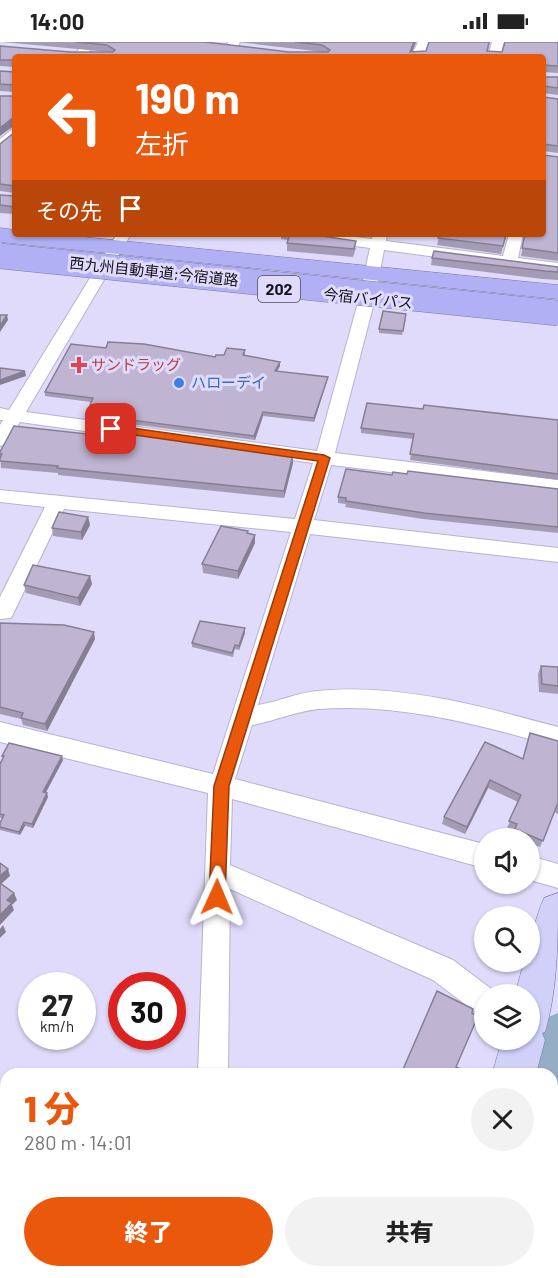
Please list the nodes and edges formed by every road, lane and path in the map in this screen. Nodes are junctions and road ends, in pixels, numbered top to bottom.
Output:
1 (90, 42) edge
2 (77, 54) edge
3 (12, 134) edge
4 (0, 146) edge
5 (48, 237) edge
6 (358, 237) edge
7 (515, 237) edge
8 (379, 238) edge
9 (120, 240) edge
10 (0, 242) edge
11 (0, 258) edge
12 (510, 261) junction
13 (558, 268) edge
14 (102, 270) junction
15 (372, 275) junction
16 (558, 292) edge
17 (558, 298) edge
18 (367, 299) junction
19 (558, 313) edge
20 (558, 319) edge
21 (8, 415) edge
22 (0, 440) edge
23 (324, 458) junction
24 (558, 486) edge
25 (0, 496) edge
26 (58, 501) junction
27 (304, 526) junction
28 (558, 555) edge
29 (3, 612) dead end
30 (243, 716) junction
31 (0, 732) edge
32 (558, 737) edge
33 (221, 786) junction
34 (474, 853) edge
35 (540, 871) edge
36 (558, 876) edge
37 (218, 877) junction
38 (558, 911) edge
39 (539, 984) edge
40 (474, 995) edge
41 (520, 1050) edge
42 (213, 1068) edge
43 (516, 1068) edge

1 - 2 street
3 - 4 street
5 - 9 highway, 今宿バイパス / 202
6 - 8 street
7 - 12 street
8 - 12 street
8 - 15 street
9 - 14 street
9 - 15 highway, 今宿バイパス / 202
10 - 17 highway, 西九州自動車道;今宿道路
11 - 14 highway, 今宿バイパス / 202
11 - 19 highway, 西九州自動車道;今宿道路, bridge
12 - 13 street
14 - 18 highway, 今宿バイパス / 202
14 - 21 street
15 - 16 highway, 今宿バイパス / 202
15 - 18 street
18 - 20 highway, 今宿バイパス / 202
18 - 23 street
21 - 22 street
21 - 23 street
23 - 24 street
23 - 27 street
25 - 26 street
26 - 27 street
26 - 29 street
27 - 28 street
27 - 30 street
30 - 32 street
30 - 33 street
31 - 33 street
33 - 34 street
33 - 37 street
35 - 36 street
37 - 40 street
37 - 42 street
38 - 39 main road
41 - 43 main road

